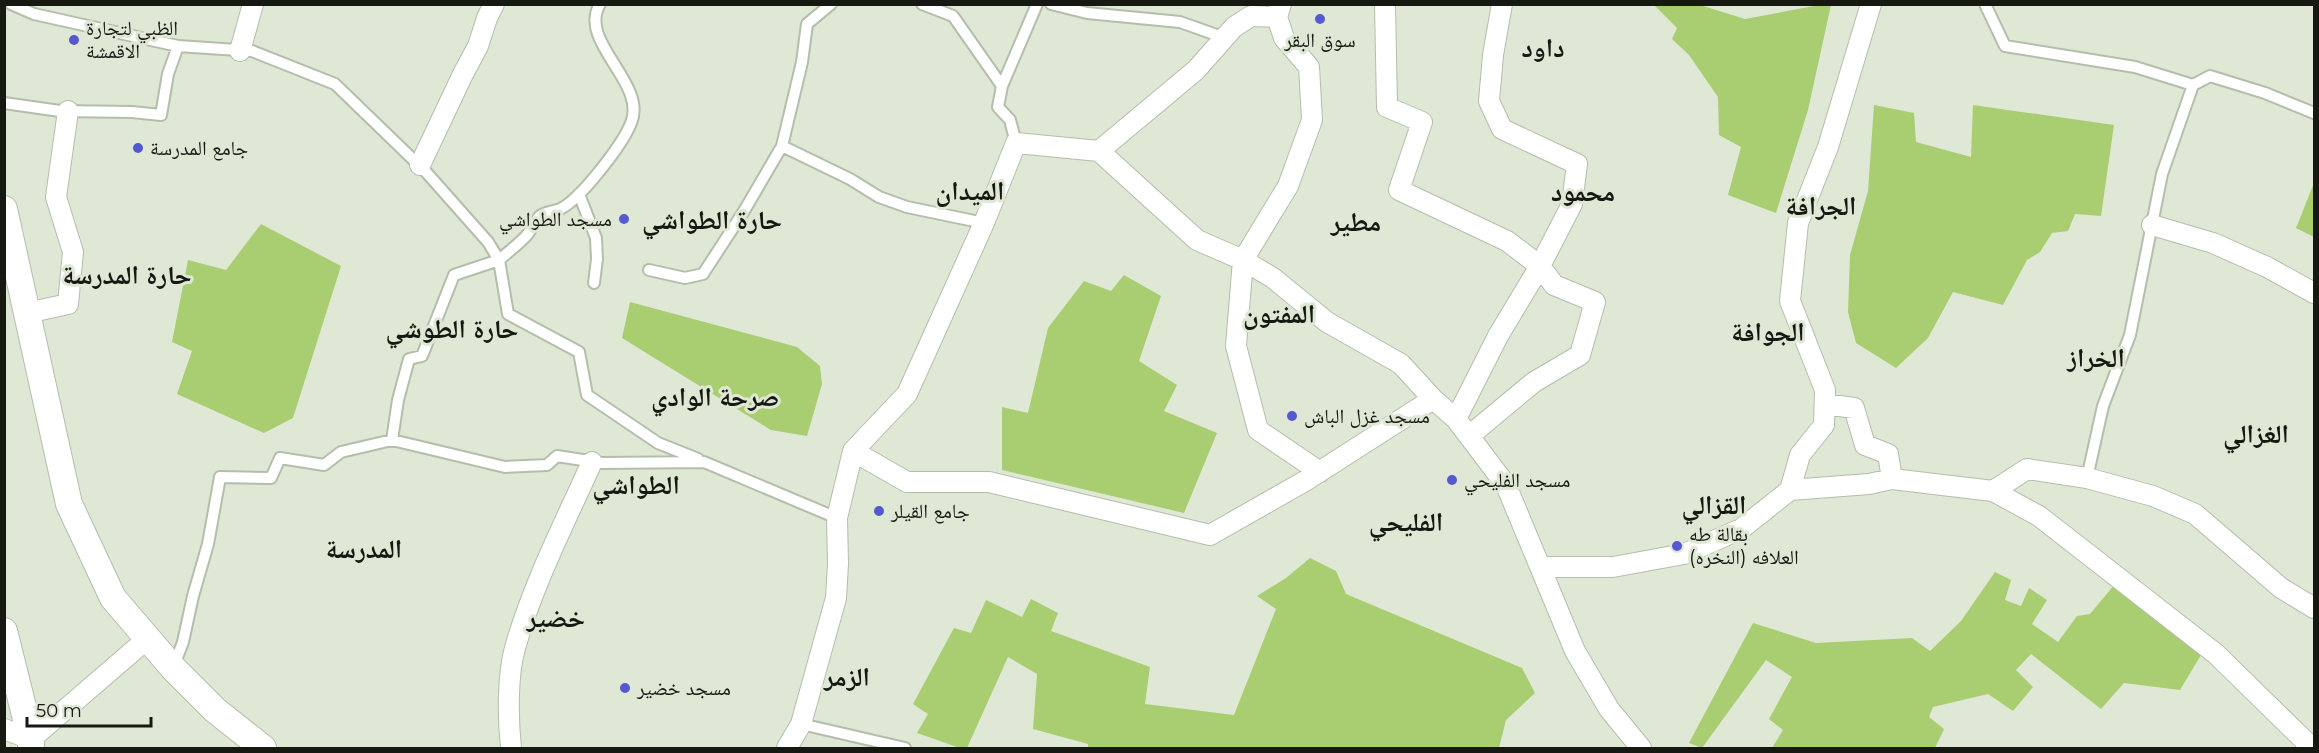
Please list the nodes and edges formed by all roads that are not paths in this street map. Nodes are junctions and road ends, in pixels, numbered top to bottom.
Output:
1 (11, 4) edge
2 (253, 4) edge
3 (494, 4) edge
4 (600, 4) edge
5 (831, 4) edge
6 (922, 4) edge
7 (1037, 4) edge
8 (1051, 4) edge
9 (1385, 4) edge
10 (1502, 4) edge
11 (1871, 4) edge
12 (1985, 4) edge
13 (1279, 11) edge
14 (1225, 38) junction
15 (178, 46) junction
16 (240, 51) junction
17 (2193, 85) junction
18 (1002, 86) junction
19 (4, 103) edge
20 (68, 111) junction
21 (2314, 113) edge
22 (1016, 143) junction
23 (782, 146) junction
24 (1099, 151) junction
25 (420, 165) junction
26 (579, 194) junction
27 (4, 209) edge
28 (984, 223) junction
29 (2152, 225) junction
30 (499, 260) junction
31 (1243, 260) junction
32 (1540, 266) junction
33 (650, 270) dead end
34 (594, 283) dead end
35 (2314, 293) edge
36 (27, 314) junction
37 (1433, 399) junction
38 (1825, 404) junction
39 (1456, 419) junction
40 (1469, 436) junction
41 (392, 440) junction
42 (853, 451) junction
43 (592, 462) junction
44 (704, 462) junction
45 (1320, 472) junction
46 (2087, 478) junction
47 (1892, 479) junction
48 (1790, 490) junction
49 (1993, 490) junction
50 (837, 518) junction
51 (1541, 567) junction
52 (2314, 608) edge
53 (4, 631) edge
54 (147, 639) junction
55 (173, 668) junction
56 (801, 724) junction
57 (4, 729) edge
58 (2309, 741) edge
59 (31, 744) edge
60 (263, 748) edge
61 (511, 748) edge
62 (787, 748) edge
63 (905, 748) edge
64 (1641, 748) edge

1 - 15 lane
2 - 16 street
3 - 25 street
4 - 26 lane
5 - 23 lane
6 - 18 lane
7 - 18 lane
8 - 14 lane
9 - 32 street
10 - 32 street
11 - 38 street
12 - 17 lane
13 - 14 street
13 - 31 street
14 - 24 street
15 - 16 lane
15 - 20 lane
16 - 25 lane
17 - 21 lane
17 - 29 lane
18 - 22 lane
19 - 20 lane
20 - 36 street
22 - 24 street
22 - 28 street
23 - 28 lane
23 - 33 lane
24 - 31 street
25 - 30 lane
26 - 30 lane
26 - 34 lane
27 - 36 street
28 - 42 street
29 - 35 street
29 - 46 lane
30 - 41 lane
30 - 44 lane
31 - 37 street
31 - 45 street
32 - 39 street
32 - 40 street
36 - 54 street
37 - 39 street
37 - 45 street
38 - 47 street
38 - 48 street
39 - 40 street
40 - 51 street
41 - 43 lane
41 - 55 lane
42 - 45 street
42 - 50 street
43 - 44 lane
43 - 61 street
44 - 50 lane
46 - 49 street
46 - 52 street
47 - 48 street
47 - 49 street
48 - 51 street
49 - 58 street
50 - 56 street
51 - 64 street
53 - 59 street
54 - 55 street
54 - 59 street
55 - 60 street
56 - 62 street
56 - 63 lane
57 - 59 street

